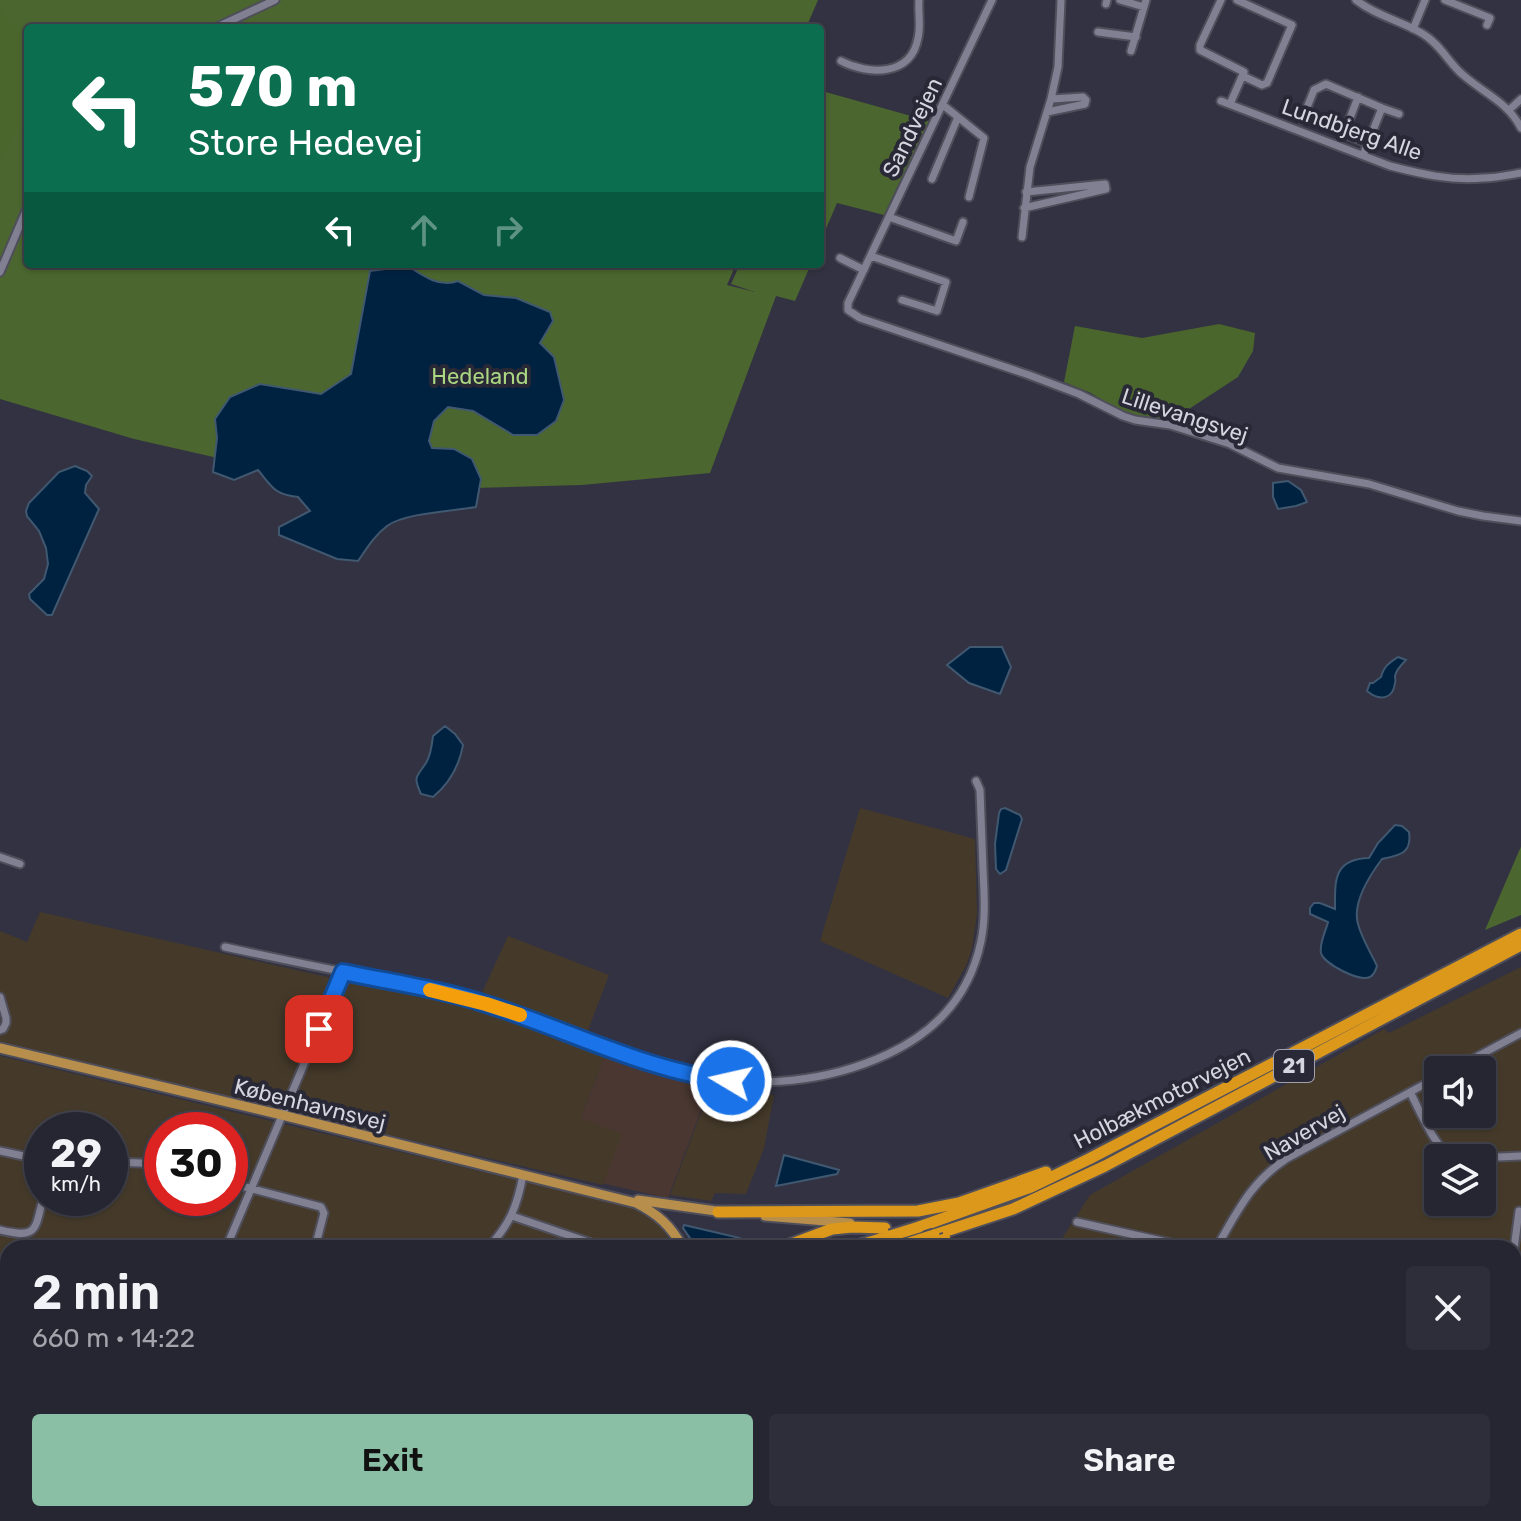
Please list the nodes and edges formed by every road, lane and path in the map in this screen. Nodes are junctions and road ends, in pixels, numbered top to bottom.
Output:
1 (275, 0) edge
2 (919, 0) edge
3 (992, 0) edge
4 (1061, 0) edge
5 (1120, 0) edge
6 (1221, 0) edge
7 (1237, 0) edge
8 (1356, 0) edge
9 (1425, 0) edge
10 (1445, 0) edge
11 (1145, 4) edge
12 (224, 24) edge
13 (1487, 25) dead end
14 (1413, 29) junction
15 (1103, 35) dead end
16 (1136, 37) junction
17 (1131, 51) dead end
18 (841, 61) dead end
19 (1243, 76) junction
20 (1358, 97) junction
21 (1051, 99) junction
22 (1521, 99) edge
23 (1221, 101) dead end
24 (1230, 104) junction
25 (943, 105) junction
26 (1382, 108) junction
27 (1509, 110) junction
28 (1047, 112) junction
29 (1399, 114) dead end
30 (958, 117) junction
31 (1302, 120) dead end
32 (1521, 128) edge
33 (1368, 143) junction
34 (1363, 155) junction
35 (1521, 173) edge
36 (932, 179) dead end
37 (1026, 192) junction
38 (969, 197) dead end
39 (1024, 208) junction
40 (24, 215) edge
41 (889, 217) junction
42 (963, 222) dead end
43 (1022, 237) dead end
44 (871, 256) junction
45 (840, 258) dead end
46 (864, 270) junction
47 (0, 272) edge
48 (902, 300) dead end
49 (848, 310) joint
50 (1521, 521) edge
51 (976, 781) dead end
52 (0, 857) edge
53 (20, 864) dead end
54 (1521, 934) edge
55 (1521, 945) edge
56 (225, 947) dead end
57 (343, 972) junction
58 (0, 997) edge
59 (0, 1030) edge
60 (1521, 1033) edge
61 (0, 1048) edge
62 (1478, 1056) edge
63 (1424, 1084) edge
64 (1410, 1092) junction
65 (282, 1115) junction
66 (0, 1151) edge
67 (24, 1156) edge
68 (1521, 1156) edge
69 (1089, 1159) junction
70 (523, 1175) junction
71 (250, 1189) junction
72 (611, 1195) junction
73 (1519, 1211) dead end
74 (718, 1212) junction
75 (39, 1216) edge
76 (512, 1216) junction
77 (1077, 1222) dead end
78 (0, 1230) edge
79 (889, 1238) edge
80 (229, 1240) edge
81 (317, 1240) edge
82 (495, 1240) edge
83 (582, 1240) edge
84 (678, 1240) edge
85 (800, 1240) edge
86 (933, 1240) edge
87 (940, 1240) edge
88 (1157, 1240) edge
89 (1221, 1240) edge
90 (1515, 1240) edge

1 - 12 street
2 - 18 street
3 - 25 street, Sandvejen
4 - 21 street
5 - 11 street
6 - 19 street
7 - 19 street
8 - 14 street
9 - 14 street
10 - 13 street
11 - 16 street
14 - 27 street
15 - 16 street
16 - 17 street
19 - 24 street
20 - 26 street
20 - 31 street
20 - 33 street
21 - 28 street
21 - 28 street
22 - 27 street
23 - 24 street, Lundbjerg Alle
24 - 34 street, Lundbjerg Alle
25 - 30 street
25 - 41 street, Sandvejen
26 - 29 street
26 - 33 street
27 - 32 street
28 - 37 street
30 - 36 street
30 - 38 street
33 - 34 street
34 - 35 street, Lundbjerg Alle
37 - 39 street
37 - 39 street
39 - 43 street
40 - 47 street
41 - 42 street
41 - 44 street, Sandvejen
44 - 46 street, Sandvejen
44 - 48 street
45 - 46 street
46 - 49 street, Sandvejen
49 - 50 street, Lillevangsvej
51 - 57 street
52 - 53 street
54 - 69 highway, Holbækmotorvejen / 21
55 - 87 highway, Holbækmotorvejen / 21
56 - 57 street
57 - 65 street
58 - 59 street
60 - 62 street
61 - 65 main road, Københavnsvej
63 - 64 street, Navervej
64 - 68 street
64 - 89 street, Navervej
65 - 70 main road, Københavnsvej
65 - 71 street
66 - 67 street
69 - 74 highway
69 - 79 highway, Holbækmotorvejen / 21, bridge
70 - 72 main road, Københavnsvej
70 - 76 street
71 - 80 street
71 - 81 street
72 - 74 main road, Københavnsvej
72 - 84 main road, Københavnsvej
73 - 90 street
74 - 79 main road, Københavnsvej
75 - 78 street
76 - 82 street
76 - 83 street
77 - 88 street
79 - 85 highway
79 - 86 main road, Københavnsvej

